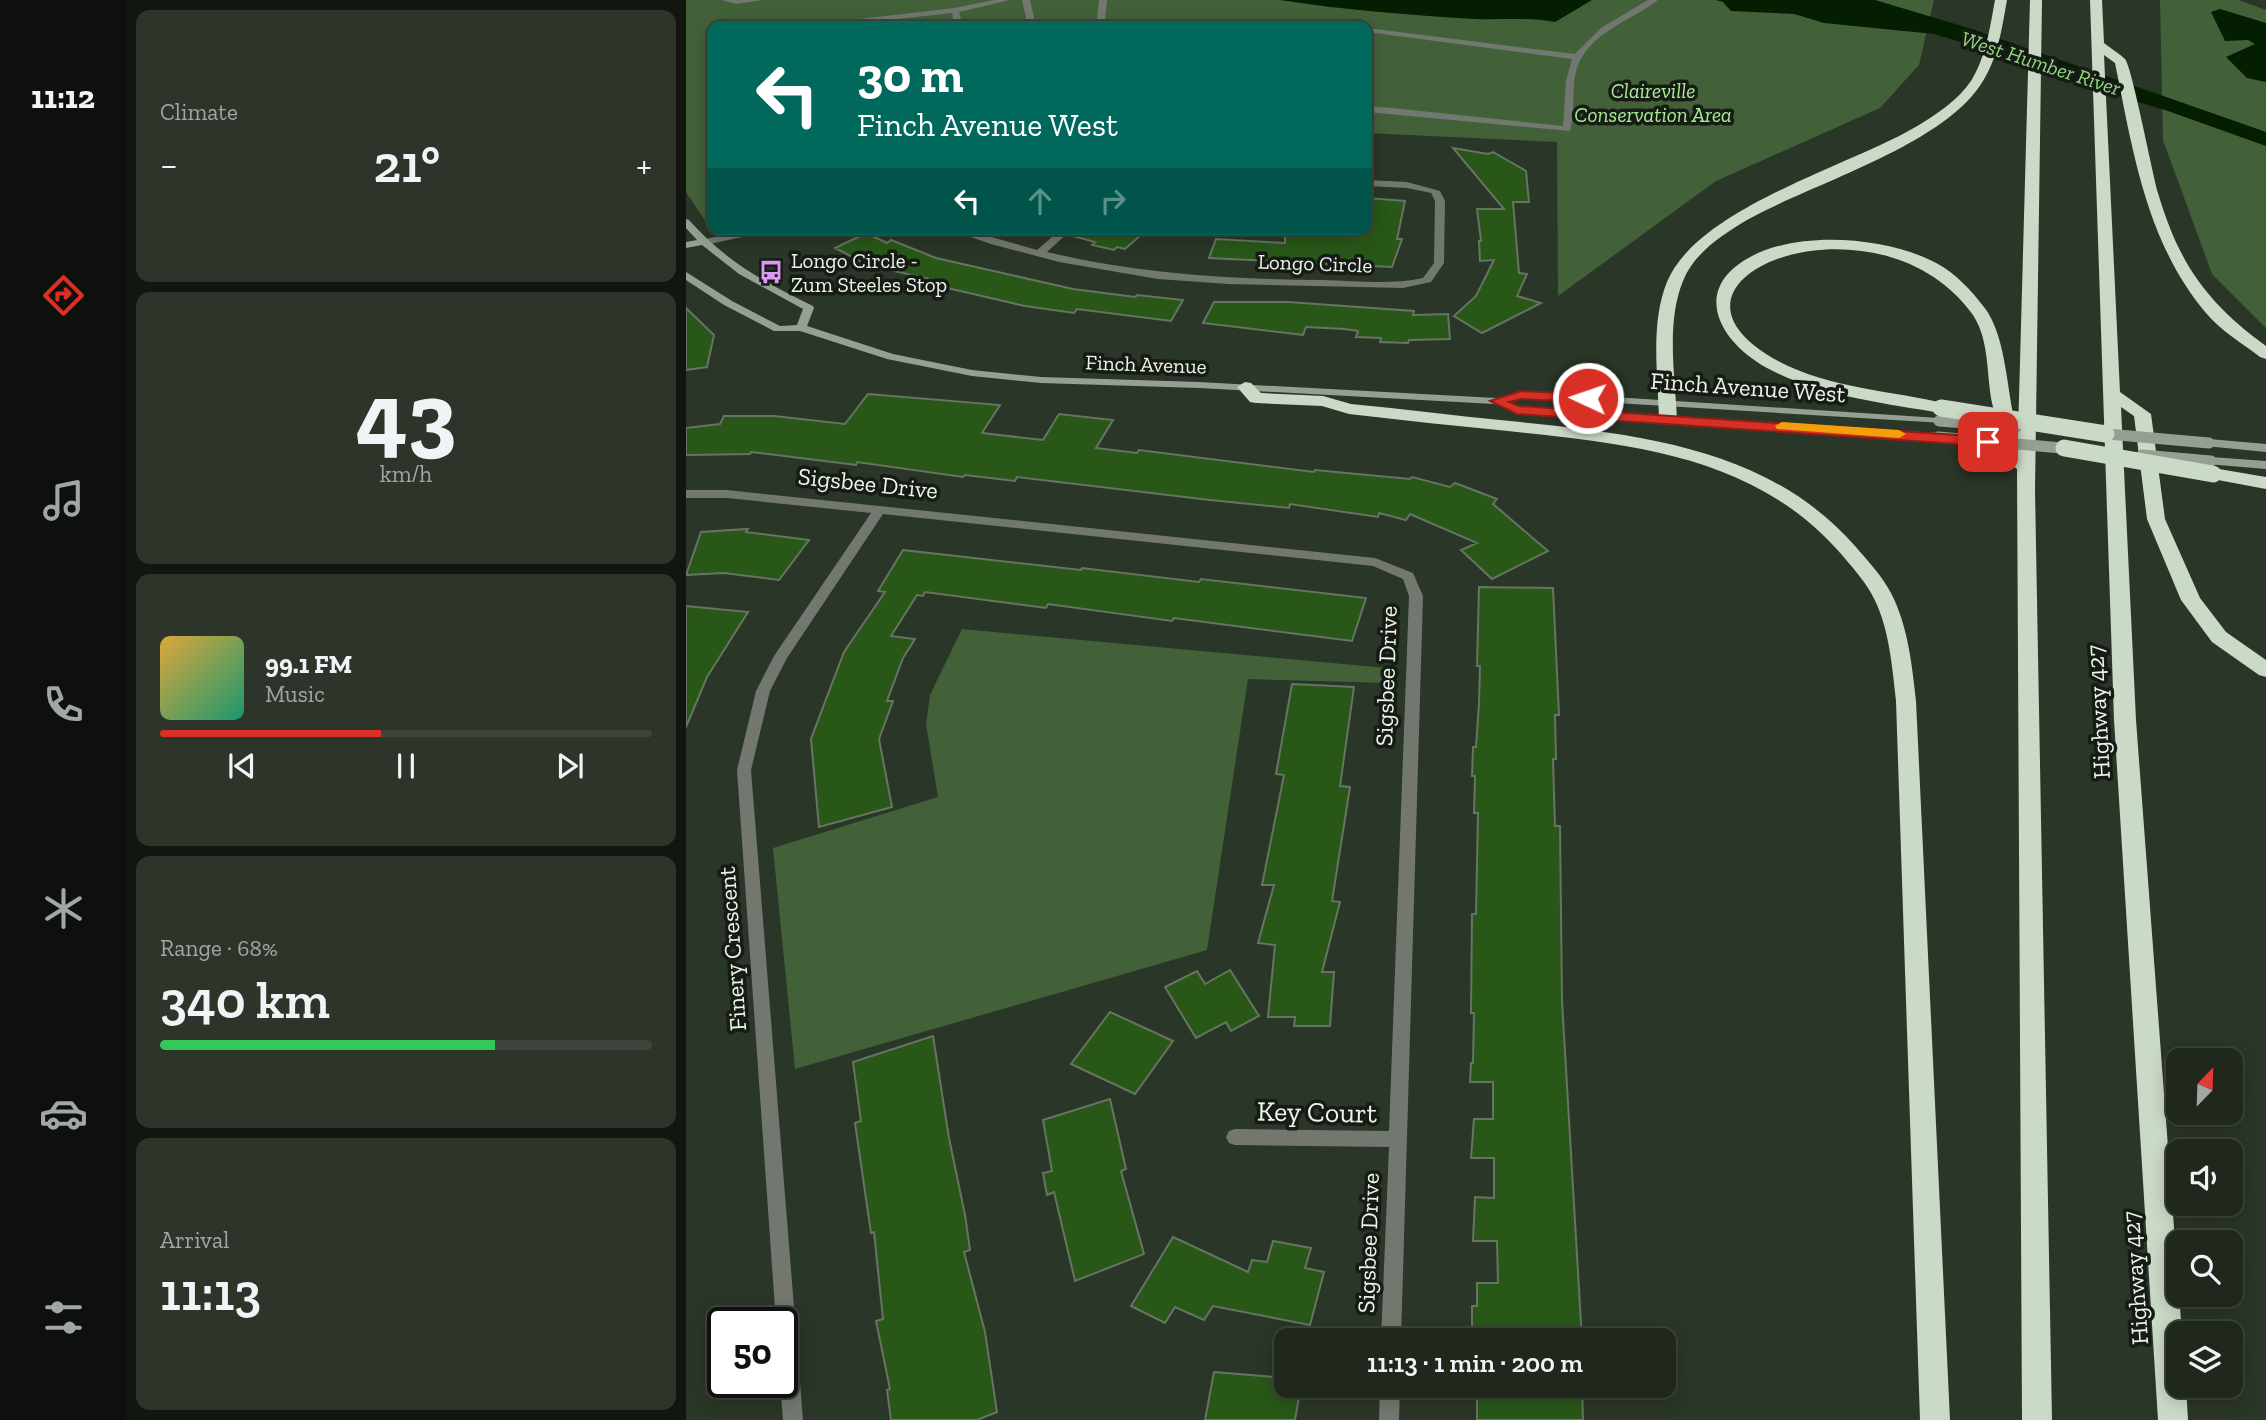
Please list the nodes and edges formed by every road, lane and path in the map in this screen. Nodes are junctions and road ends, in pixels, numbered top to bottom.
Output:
1 (726, 0) edge
2 (759, 0) edge
3 (1006, 0) edge
4 (1027, 0) edge
5 (1103, 0) edge
6 (1654, 0) edge
7 (2001, 0) edge
8 (2036, 0) edge
9 (2096, 0) edge
10 (955, 10) junction
11 (899, 21) edge
12 (958, 21) edge
13 (1031, 21) edge
14 (1102, 21) edge
15 (1372, 31) edge
16 (2098, 44) junction
17 (1576, 57) junction
18 (1372, 109) edge
19 (1372, 183) edge
20 (686, 222) edge
21 (742, 235) edge
22 (975, 235) edge
23 (1060, 235) edge
24 (705, 242) junction
25 (686, 245) edge
26 (1040, 253) junction
27 (686, 275) edge
28 (686, 282) edge
29 (728, 303) junction
30 (801, 328) junction
31 (2266, 354) edge
32 (1245, 387) junction
33 (2111, 393) junction
34 (1496, 401) junction
35 (1668, 402) junction
36 (1940, 414) junction
37 (1668, 419) junction
38 (2106, 434) joint
39 (2063, 448) joint
40 (2266, 448) edge
41 (2266, 465) edge
42 (2212, 467) junction
43 (2266, 482) edge
44 (2026, 490) junction
45 (686, 494) edge
46 (879, 510) junction
47 (2266, 670) edge
48 (1235, 1137) dead end
49 (1398, 1139) junction
50 (1391, 1328) edge
51 (1390, 1398) edge
52 (793, 1420) edge
53 (1389, 1420) edge
54 (1936, 1420) edge
55 (2037, 1420) edge
56 (2173, 1420) edge

1 - 2 street
3 - 10 street
4 - 13 street
5 - 14 street
6 - 17 street
7 - 35 highway
8 - 44 highway
9 - 16 highway, Highway 427
10 - 11 street
10 - 12 street
15 - 17 street
16 - 31 highway
16 - 33 highway, Highway 427
17 - 18 street
19 - 26 street, Longo Circle
20 - 24 main road
21 - 24 street
22 - 26 street, Longo Circle
23 - 26 street
24 - 25 main road
24 - 30 main road
27 - 29 main road, Finch Avenue
28 - 29 main road
29 - 30 main road, Finch Avenue
30 - 32 main road, Finch Avenue
32 - 34 main road, Finch Avenue
32 - 54 highway
33 - 47 highway
33 - 56 highway, Highway 427
34 - 35 main road, Finch Avenue West
34 - 37 main road, Finch Avenue West
35 - 36 main road, Finch Avenue West
35 - 37 highway
36 - 38 highway, bridge
36 - 44 highway
37 - 39 main road, Finch Avenue West, bridge
38 - 40 main road, bridge
39 - 42 highway, bridge
41 - 42 main road
42 - 43 highway
44 - 55 highway
45 - 46 street, Sigsbee Drive
46 - 49 street, Sigsbee Drive
46 - 52 street, Finery Crescent
48 - 49 street, Key Court
49 - 50 street, Sigsbee Drive
51 - 53 street

